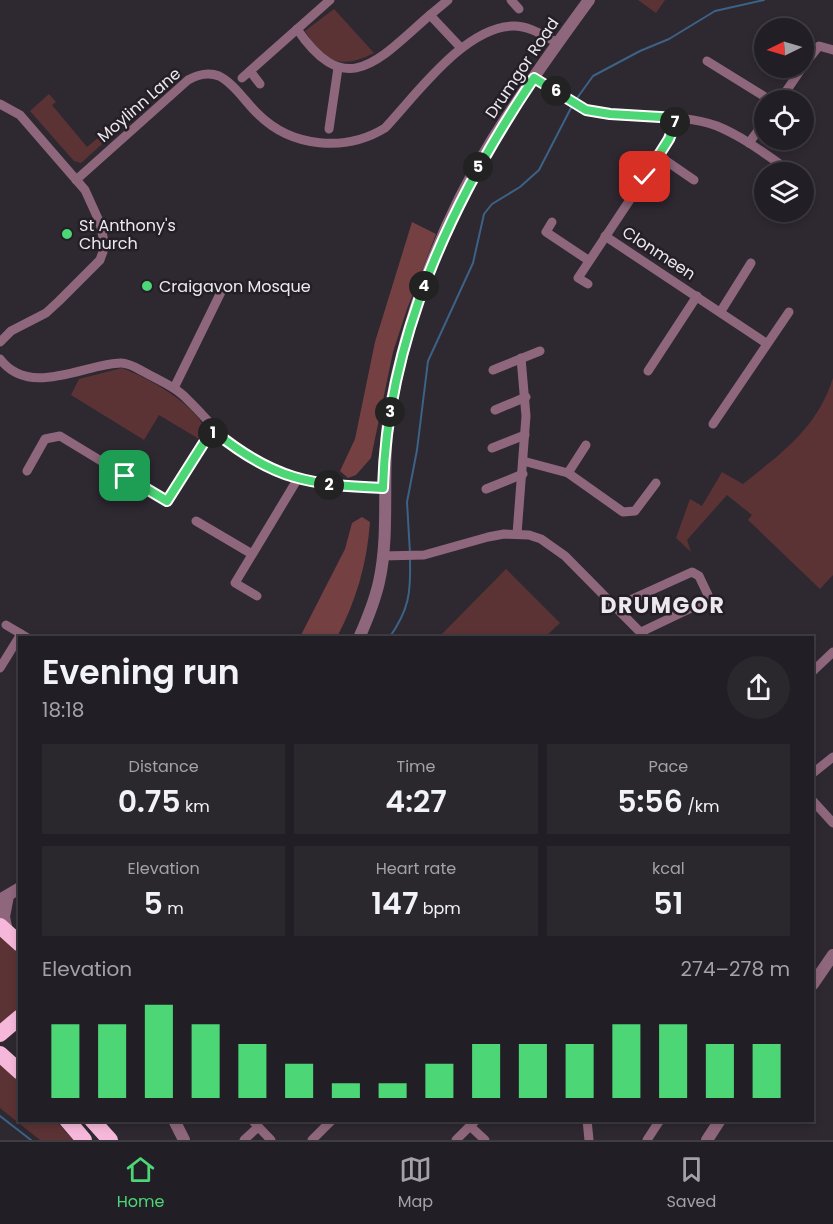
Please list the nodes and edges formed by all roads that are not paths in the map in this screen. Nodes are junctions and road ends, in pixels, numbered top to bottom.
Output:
1 (330, 0) edge
2 (447, 0) edge
3 (511, 0) edge
4 (589, 0) edge
5 (519, 9) dead end
6 (430, 15) junction
7 (297, 29) junction
8 (558, 43) junction
9 (461, 48) junction
10 (833, 50) edge
11 (814, 52) edge
12 (707, 61) dead end
13 (338, 68) junction
14 (534, 78) junction
15 (260, 84) dead end
16 (754, 90) edge
17 (0, 104) edge
18 (677, 118) junction
19 (329, 129) dead end
20 (754, 136) edge
21 (749, 143) junction
22 (659, 156) junction
23 (777, 162) edge
24 (76, 180) junction
25 (694, 180) dead end
26 (552, 222) dead end
27 (605, 236) junction
28 (588, 260) junction
29 (750, 263) dead end
30 (588, 284) dead end
31 (222, 290) dead end
32 (697, 296) junction
33 (721, 311) junction
34 (789, 312) dead end
35 (0, 342) edge
36 (766, 343) junction
37 (540, 351) dead end
38 (521, 358) junction
39 (0, 359) edge
40 (493, 370) dead end
41 (648, 371) dead end
42 (174, 388) junction
43 (526, 396) junction
44 (495, 410) dead end
45 (713, 424) dead end
46 (215, 432) junction
47 (525, 435) junction
48 (586, 446) dead end
49 (492, 448) dead end
50 (524, 461) junction
51 (27, 471) dead end
52 (568, 473) junction
53 (523, 474) junction
54 (297, 480) junction
55 (656, 483) dead end
56 (383, 488) junction
57 (486, 489) dead end
58 (196, 520) dead end
59 (517, 534) junction
60 (252, 554) junction
61 (382, 556) junction
62 (257, 596) dead end
63 (619, 608) junction
64 (6, 625) dead end
65 (644, 635) edge
66 (25, 636) edge
67 (360, 636) edge
68 (18, 645) edge
69 (833, 652) edge
70 (0, 668) edge
71 (814, 670) edge
72 (833, 757) edge
73 (814, 772) edge
74 (814, 802) edge
75 (822, 811) junction
76 (814, 817) edge
77 (833, 823) edge
78 (18, 889) edge
79 (4, 898) edge
80 (13, 937) edge
81 (833, 955) edge
82 (814, 983) edge
83 (18, 1019) edge
84 (0, 1034) edge
85 (0, 1054) edge
86 (18, 1070) edge
87 (69, 1122) edge
88 (94, 1122) edge
89 (175, 1122) edge
90 (330, 1122) edge
91 (586, 1122) edge
92 (659, 1122) edge
93 (719, 1122) edge
94 (473, 1123) edge
95 (255, 1124) edge
96 (316, 1139) edge
97 (84, 1140) edge
98 (110, 1140) edge
99 (184, 1140) edge
100 (244, 1140) edge
101 (271, 1140) edge
102 (456, 1140) edge
103 (484, 1140) edge
104 (589, 1140) edge
105 (647, 1140) edge
106 (707, 1140) edge

1 - 7 street
2 - 6 street
3 - 5 street
4 - 8 street, Drumgor Road
6 - 9 street
6 - 13 street
7 - 13 street
7 - 15 street
8 - 9 street, Moylinn Lane
8 - 14 street, Drumgor Road
9 - 24 street, Moylinn Lane
10 - 11 street
12 - 16 street
13 - 19 street
14 - 18 street
14 - 56 street, Drumgor Road
17 - 24 street
18 - 21 street
18 - 22 street, Clonmeen
20 - 21 street
21 - 23 street
22 - 25 street
22 - 27 street, Clonmeen
24 - 35 street
26 - 28 street
27 - 28 street, Clonmeen
27 - 32 street, Clonmeen
28 - 30 street
29 - 33 street
31 - 42 street
32 - 33 street, Clonmeen
32 - 41 street, Clonmeen
33 - 36 street, Clonmeen
34 - 36 street
36 - 45 street
37 - 38 street
38 - 40 street
38 - 43 street
39 - 42 street
42 - 46 street
43 - 44 street
43 - 47 street
46 - 51 street
46 - 54 street
47 - 49 street
47 - 50 street
48 - 52 street
50 - 52 street
50 - 53 street
52 - 55 street
53 - 57 street
53 - 59 street
54 - 56 street
54 - 60 street
56 - 61 street, Drumgor Road
58 - 60 street
59 - 61 street
59 - 63 street
60 - 62 street
61 - 67 street, Drumgor Road
63 - 65 street
63 - 65 street
64 - 66 street
68 - 70 street
69 - 71 street
72 - 73 street
74 - 75 street
75 - 76 street
75 - 77 street
78 - 79 street
79 - 80 street
81 - 82 street
83 - 84 highway
85 - 86 highway
87 - 97 highway
88 - 98 highway
89 - 99 street
90 - 96 street
91 - 104 street
92 - 105 street
93 - 106 street
94 - 102 street
94 - 103 street
95 - 100 street
95 - 101 street

